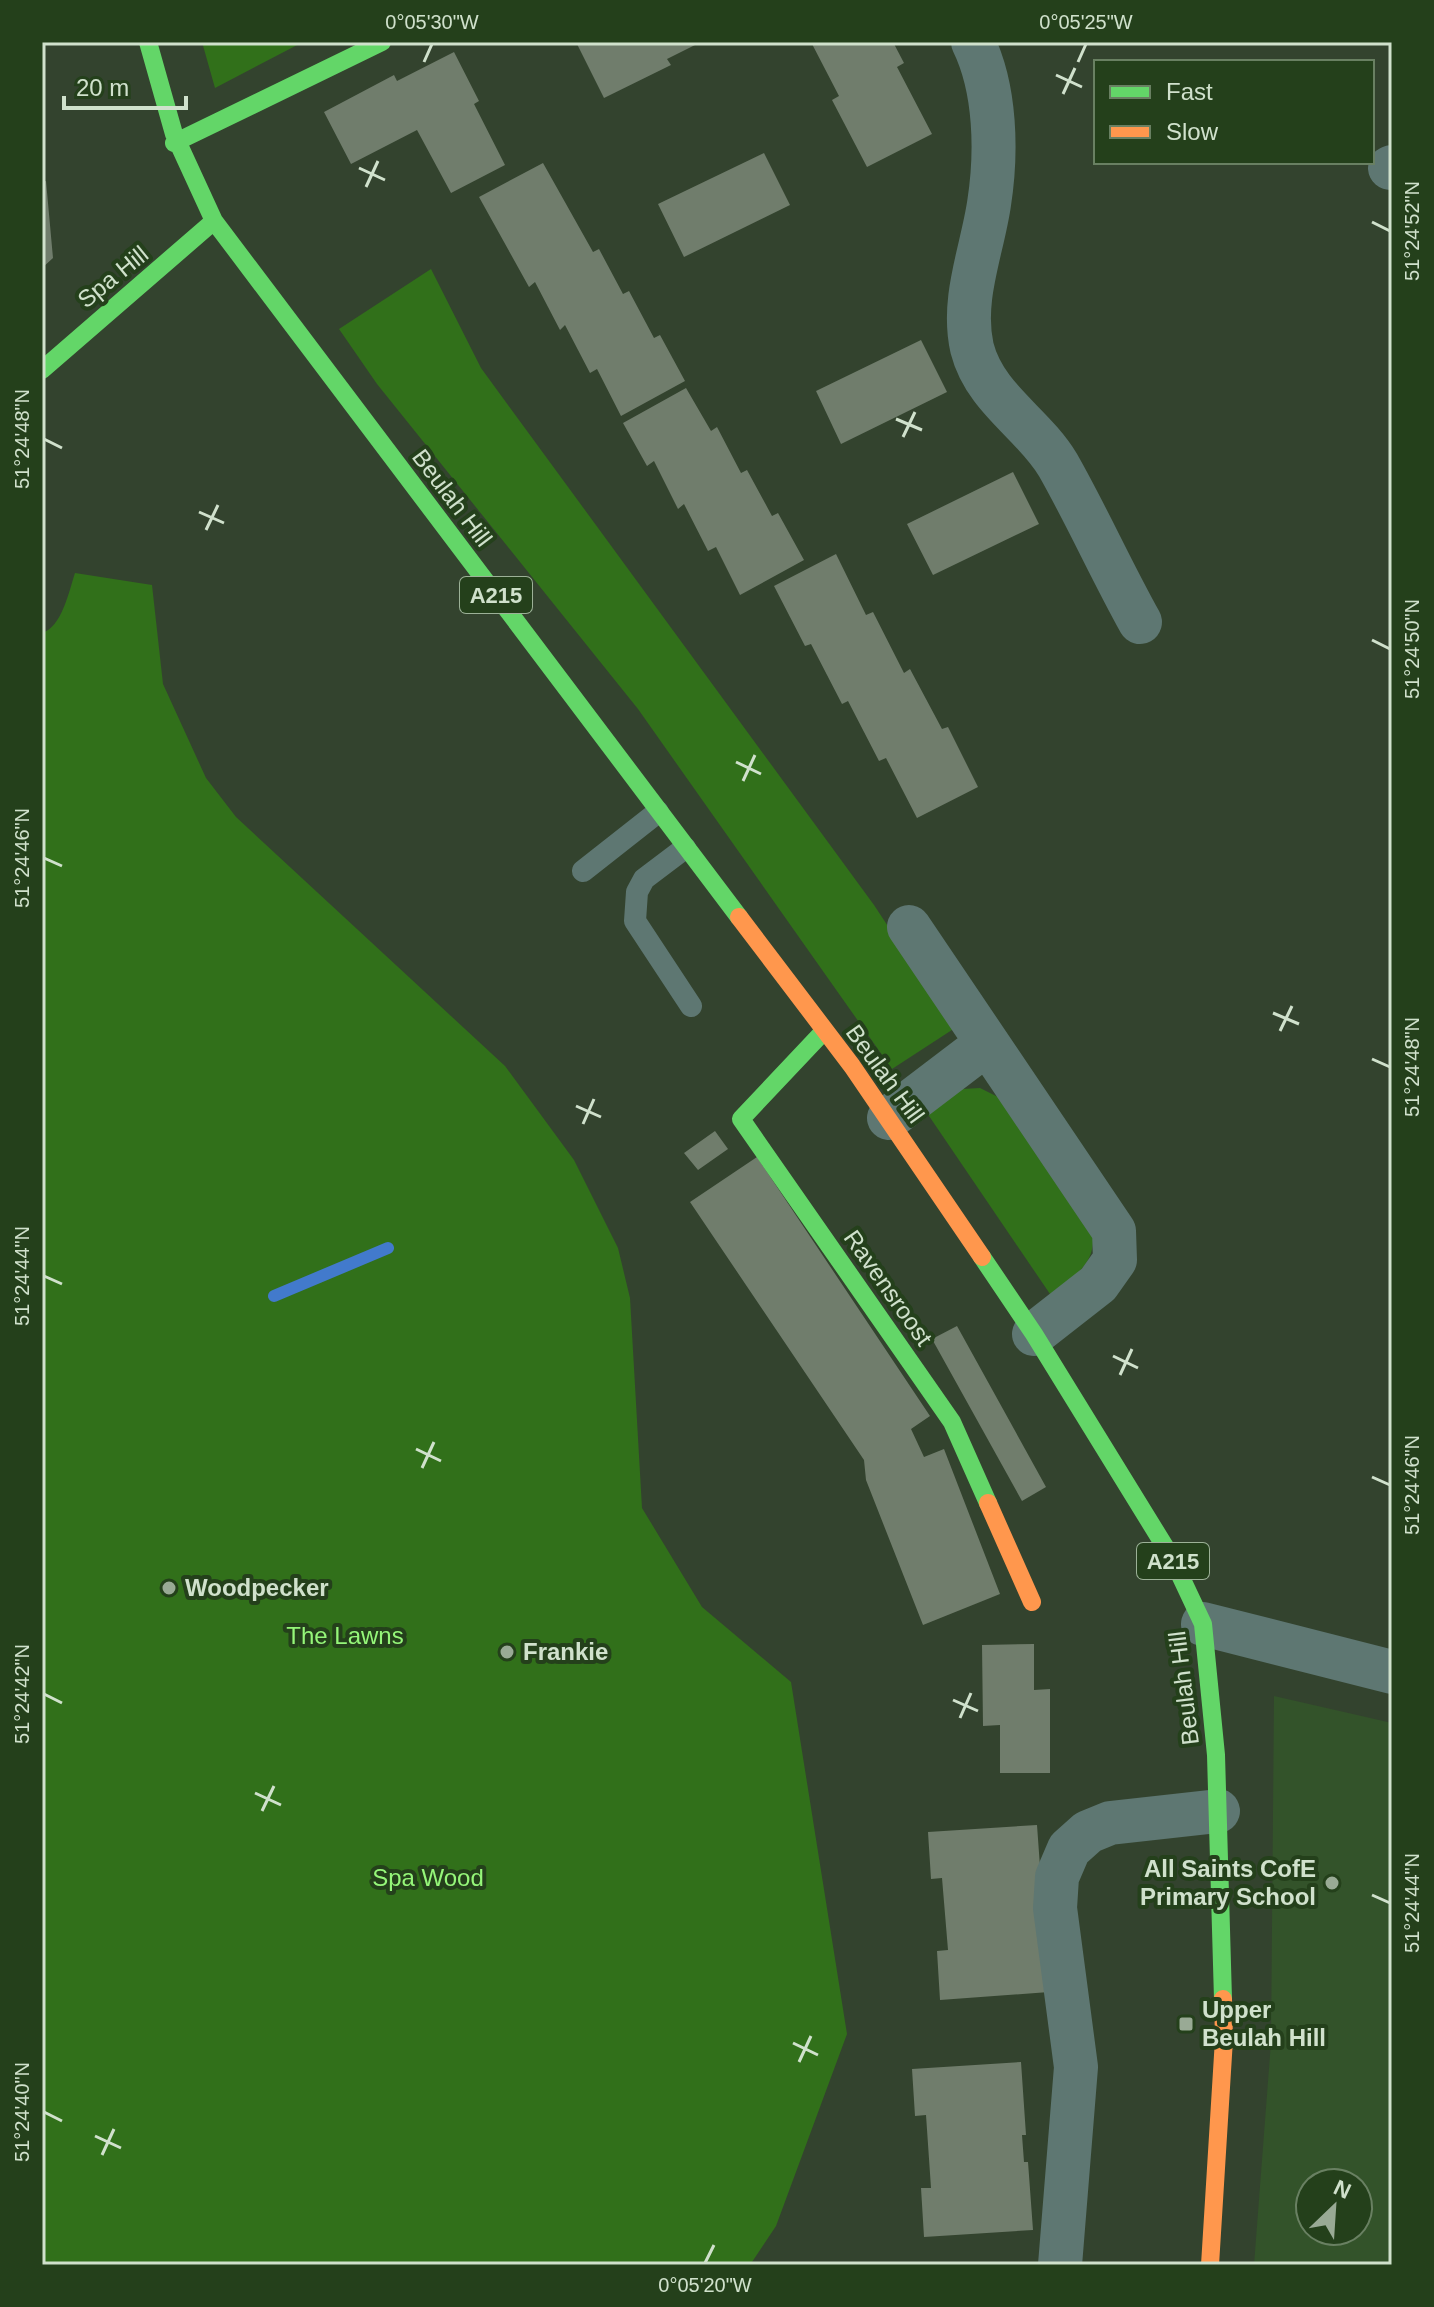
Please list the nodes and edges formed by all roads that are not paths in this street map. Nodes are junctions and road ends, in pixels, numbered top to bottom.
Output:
1 (148, 42) edge
2 (382, 42) edge
3 (973, 42) edge
4 (174, 143) junction
5 (214, 221) junction
6 (42, 370) edge
7 (1140, 622) dead end
8 (658, 812) junction
9 (685, 848) junction
10 (583, 871) dead end
11 (909, 927) dead end
12 (691, 1006) dead end
13 (824, 1031) junction
14 (985, 1045) junction
15 (889, 1118) junction
16 (1034, 1334) junction
17 (1032, 1602) dead end
18 (1203, 1624) junction
19 (1392, 1672) edge
20 (1218, 1811) junction
21 (1060, 2265) edge
22 (1210, 2265) edge

1 - 4 main road, Beulah Hill / A215
2 - 4 main road
3 - 7 street
4 - 5 main road, Beulah Hill / A215
5 - 6 main road, Spa Hill
5 - 8 main road, Beulah Hill / A215
8 - 9 main road, Beulah Hill / A215
8 - 10 lane
9 - 12 lane
9 - 13 main road, Beulah Hill / A215
11 - 14 street
13 - 15 main road, Beulah Hill / A215
13 - 17 main road, Ravensroost
14 - 15 street
14 - 16 street
15 - 16 main road, Beulah Hill / A215
16 - 18 main road, Beulah Hill / A215
18 - 19 street
18 - 20 main road, Beulah Hill / A215
20 - 21 street
20 - 22 main road, Beulah Hill / A215

